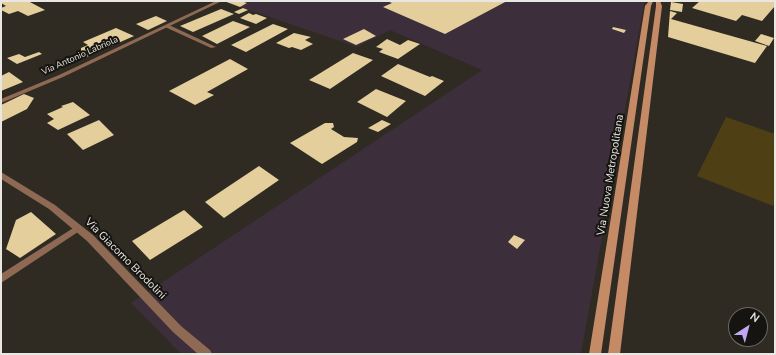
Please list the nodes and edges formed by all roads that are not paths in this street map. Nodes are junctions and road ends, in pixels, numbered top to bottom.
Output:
1 (220, 1) edge
2 (651, 1) edge
3 (658, 1) edge
4 (166, 26) junction
5 (213, 47) dead end
6 (1, 101) edge
7 (1, 175) edge
8 (78, 228) junction
9 (1, 280) edge
10 (206, 354) edge
11 (595, 354) edge
12 (614, 354) edge

1 - 4 street, Via Antonio Labriola
2 - 11 street, Via Nuova Metropolitana
3 - 12 street
4 - 5 street
4 - 6 street, Via Antonio Labriola
7 - 8 street, Via Giacomo Brodolini
8 - 9 street
8 - 10 street, Via Giacomo Brodolini

